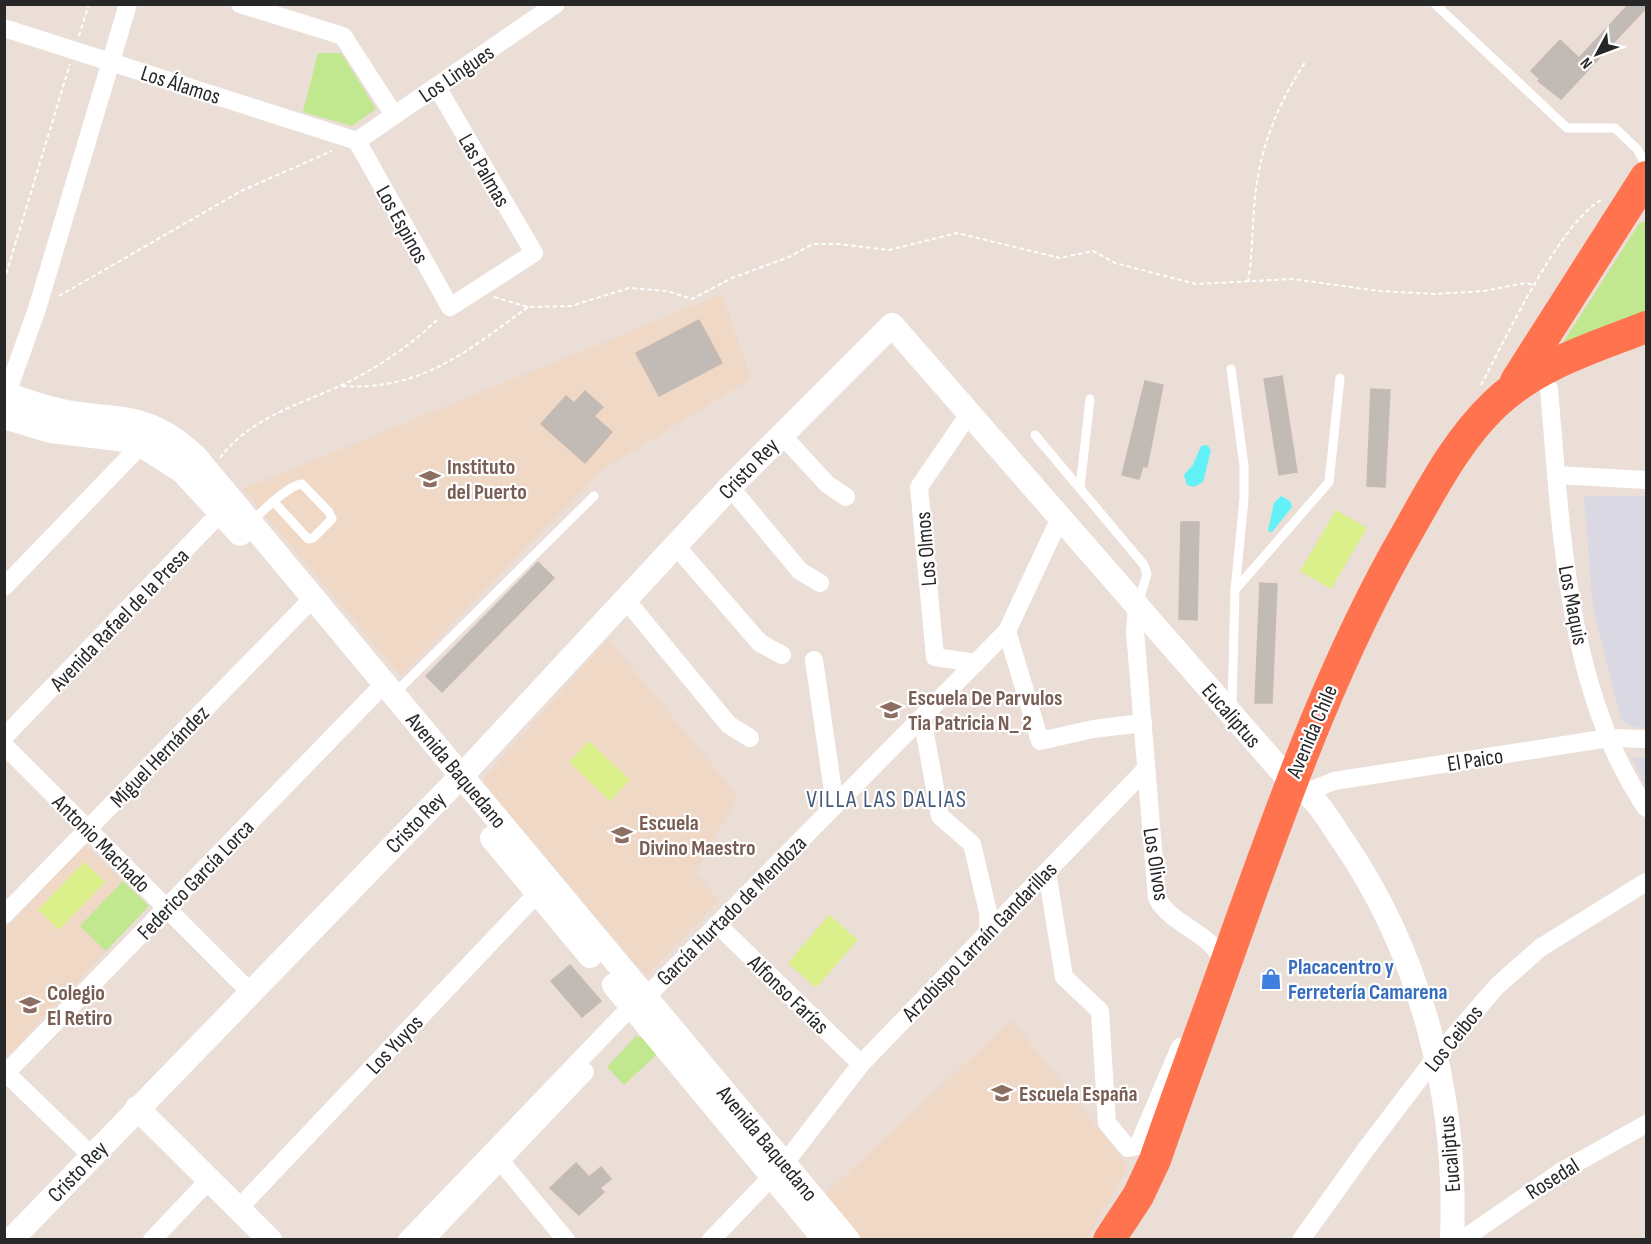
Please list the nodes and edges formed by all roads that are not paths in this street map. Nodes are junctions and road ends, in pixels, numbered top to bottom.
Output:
1 (128, 4) edge
2 (240, 4) edge
3 (556, 4) edge
4 (1435, 4) edge
5 (4, 28) edge
6 (111, 62) junction
7 (437, 87) junction
8 (394, 115) junction
9 (357, 141) junction
10 (1647, 165) edge
11 (1647, 177) edge
12 (474, 291) joint
13 (892, 324) joint
14 (1647, 327) edge
15 (1647, 347) edge
16 (1231, 369) dead end
17 (1340, 378) dead end
18 (1549, 389) junction
19 (1493, 391) junction
20 (6, 393) edge
21 (1090, 399) dead end
22 (969, 414) junction
23 (4, 417) edge
24 (781, 434) junction
25 (1035, 435) dead end
26 (141, 445) junction
27 (1556, 475) junction
28 (1647, 480) edge
29 (730, 487) junction
30 (1080, 488) junction
31 (594, 496) dead end
32 (846, 497) dead end
33 (274, 502) junction
34 (227, 506) junction
35 (1060, 518) junction
36 (251, 522) junction
37 (675, 545) junction
38 (820, 583) dead end
39 (4, 587) edge
40 (1235, 590) junction
41 (626, 600) junction
42 (308, 603) junction
43 (1137, 607) junction
44 (1007, 632) junction
45 (782, 655) dead end
46 (814, 660) dead end
47 (976, 663) junction
48 (384, 690) junction
49 (1232, 715) junction
50 (922, 717) junction
51 (1143, 723) junction
52 (4, 737) edge
53 (750, 738) dead end
54 (1609, 738) junction
55 (1647, 739) edge
56 (4, 746) edge
57 (1145, 770) junction
58 (455, 781) junction
59 (1298, 787) junction
60 (835, 805) junction
61 (1647, 808) edge
62 (88, 829) junction
63 (1047, 872) junction
64 (1647, 882) edge
65 (543, 886) junction
66 (166, 908) junction
67 (4, 915) edge
68 (717, 924) junction
69 (988, 932) junction
70 (1224, 965) junction
71 (250, 992) junction
72 (639, 1006) junction
73 (1198, 1037) junction
74 (1436, 1058) junction
75 (861, 1064) junction
76 (5, 1073) edge
77 (137, 1108) junction
78 (1647, 1124) edge
79 (92, 1156) junction
80 (496, 1156) junction
81 (779, 1170) junction
82 (209, 1180) junction
83 (239, 1208) junction
84 (11, 1239) edge
85 (152, 1239) edge
86 (270, 1239) edge
87 (407, 1239) edge
88 (425, 1239) edge
89 (566, 1239) edge
90 (711, 1239) edge
91 (825, 1239) edge
92 (848, 1239) edge
93 (1109, 1239) edge
94 (1134, 1239) edge
95 (1301, 1239) edge
96 (1452, 1239) edge
97 (1462, 1239) edge

1 - 6 street
2 - 8 street
3 - 7 street, Los Lingues
4 - 10 lane
5 - 6 street, Los Álamos
6 - 9 street, Los Álamos
6 - 20 street
7 - 8 street, Los Lingues
7 - 12 street, Las Palmas
8 - 9 street, Los Lingues
9 - 12 street, Los Espinos
11 - 19 highway
13 - 22 street, Eucaliptus
13 - 24 street, Cristo Rey
14 - 19 highway, Avenida Chile
15 - 18 highway, Avenida Chile
16 - 40 lane
17 - 40 lane
18 - 27 street, Los Maquis
18 - 59 highway, Avenida Chile
19 - 59 highway, Avenida Chile
20 - 34 street, Avenida Baquedano
21 - 30 lane
22 - 35 street, Eucaliptus
22 - 47 street, Los Olmos
23 - 26 street, Avenida Baquedano
24 - 29 street, Cristo Rey
24 - 32 street
25 - 30 lane
26 - 34 street, Avenida Baquedano
26 - 39 street
27 - 28 street
27 - 54 street, Los Maquis
29 - 37 street, Cristo Rey
29 - 38 street
30 - 43 lane
31 - 48 lane
33 - 33 lane
33 - 36 lane
34 - 36 street, Avenida Baquedano
34 - 42 street, Avenida Baquedano
34 - 52 street, Avenida Rafael de la Presa
35 - 43 street, Eucaliptus
35 - 44 street, García Hurtado de Mendoza
36 - 42 street, Avenida Baquedano
37 - 41 street, Cristo Rey
37 - 45 street
40 - 49 lane
41 - 53 street
41 - 58 street, Cristo Rey
42 - 48 street, Avenida Baquedano
42 - 62 street, Miguel Hernández
43 - 49 street, Eucaliptus
43 - 51 street
44 - 47 street, García Hurtado de Mendoza
44 - 51 street
46 - 60 street
47 - 50 street, García Hurtado de Mendoza
48 - 58 street, Avenida Baquedano
48 - 66 street, Federico García Lorca
49 - 59 street, Eucaliptus
50 - 60 street, García Hurtado de Mendoza
50 - 69 street
51 - 57 street
54 - 55 street, El Paico
54 - 59 street, El Paico
54 - 61 street, Los Maquis
56 - 62 street, Antonio Machado
57 - 63 street, Arzobispo Larraín Gandarillas
57 - 70 street, Los Olivos
58 - 65 street, Avenida Baquedano
58 - 71 street, Cristo Rey
59 - 70 highway, Avenida Chile
59 - 74 street, Eucaliptus
59 - 94 highway, Avenida Chile
60 - 68 street, García Hurtado de Mendoza
62 - 66 street, Antonio Machado
62 - 67 street, Miguel Hernández
63 - 69 street, Arzobispo Larraín Gandarillas
63 - 73 street
64 - 74 street, Los Ceibos
65 - 72 street, Avenida Baquedano
65 - 83 street, Los Yuyos
66 - 71 street, Antonio Machado
66 - 76 street, Federico García Lorca
68 - 72 street, García Hurtado de Mendoza
68 - 75 street, Alfonso Farías
69 - 75 street, Arzobispo Larraín Gandarillas
70 - 73 highway, Avenida Chile
71 - 77 street, Cristo Rey
72 - 80 street, García Hurtado de Mendoza
72 - 81 street, Avenida Baquedano
73 - 93 highway, Avenida Chile
74 - 95 street, Los Ceibos
74 - 96 street, Eucaliptus
75 - 81 street, Arzobispo Larraín Gandarillas
76 - 79 street
77 - 79 street, Cristo Rey
77 - 82 street
78 - 97 street, Rosedal
79 - 84 street, Cristo Rey
80 - 87 street, García Hurtado de Mendoza
80 - 88 street, García Hurtado de Mendoza
80 - 89 street
81 - 90 street, Arzobispo Larraín Gandarillas
81 - 91 street, Avenida Baquedano
81 - 92 street, Avenida Baquedano
82 - 83 street
82 - 85 street
83 - 86 street

